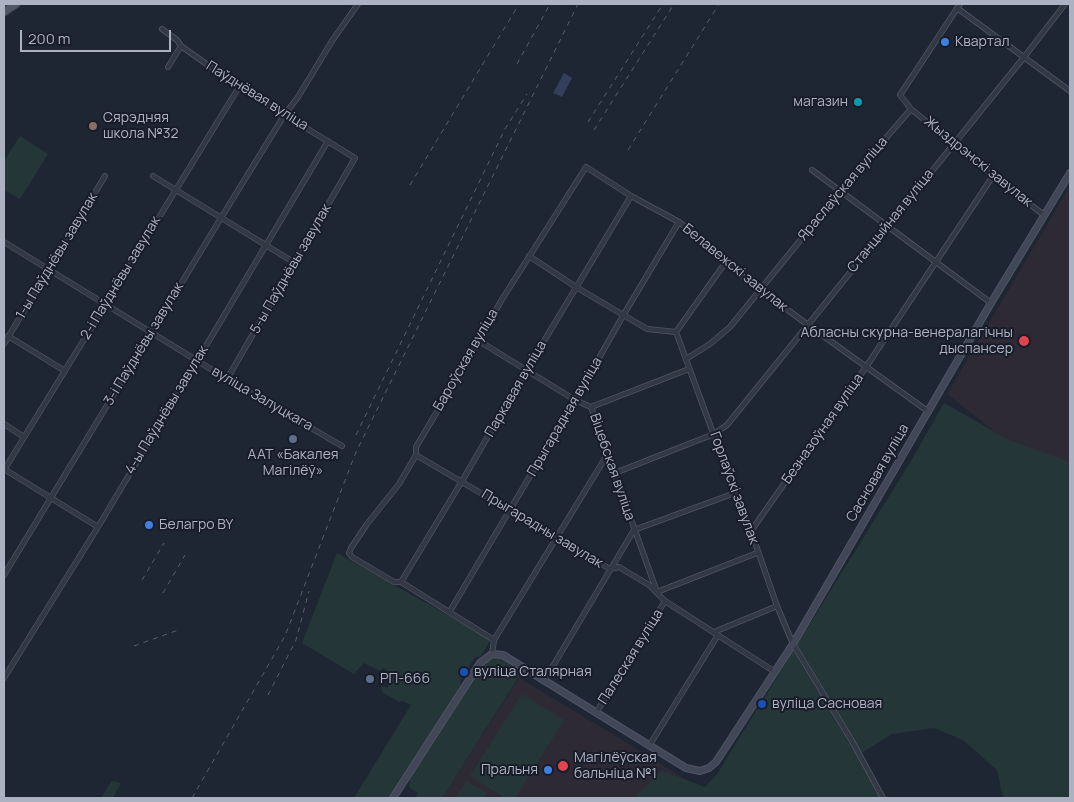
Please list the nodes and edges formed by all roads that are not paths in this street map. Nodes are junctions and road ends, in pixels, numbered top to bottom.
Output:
1 (7, 4) edge
2 (16, 4) edge
3 (358, 4) edge
4 (1065, 4) edge
5 (959, 6) edge
6 (4, 10) edge
7 (162, 29) dead end
8 (181, 46) junction
9 (1025, 56) junction
10 (168, 67) dead end
11 (239, 87) junction
12 (1070, 91) edge
13 (911, 109) junction
14 (286, 114) junction
15 (328, 141) junction
16 (954, 143) junction
17 (355, 158) joint
18 (586, 166) joint
19 (812, 170) dead end
20 (1070, 172) edge
21 (104, 176) dead end
22 (153, 176) dead end
23 (993, 176) junction
24 (174, 190) junction
25 (841, 190) junction
26 (631, 196) junction
27 (1044, 215) junction
28 (221, 218) junction
29 (679, 222) junction
30 (888, 226) junction
31 (4, 242) edge
32 (266, 245) junction
33 (529, 256) junction
34 (936, 261) junction
35 (295, 263) junction
36 (725, 263) junction
37 (48, 270) junction
38 (576, 287) junction
39 (760, 289) junction
40 (992, 303) junction
41 (106, 304) junction
42 (624, 314) junction
43 (808, 325) junction
44 (676, 332) junction
45 (152, 333) junction
46 (8, 336) junction
47 (479, 341) junction
48 (4, 344) edge
49 (686, 359) junction
50 (197, 360) junction
51 (866, 367) junction
52 (689, 369) junction
53 (65, 371) junction
54 (526, 371) junction
55 (227, 379) junction
56 (575, 400) junction
57 (591, 407) junction
58 (928, 412) junction
59 (4, 424) edge
60 (714, 434) junction
61 (24, 437) junction
62 (342, 446) dead end
63 (416, 454) junction
64 (607, 455) junction
65 (4, 470) edge
66 (615, 473) junction
67 (462, 481) junction
68 (735, 493) junction
69 (51, 497) junction
70 (511, 510) junction
71 (98, 526) junction
72 (634, 530) junction
73 (751, 531) junction
74 (556, 537) junction
75 (757, 553) junction
76 (610, 569) junction
77 (4, 575) edge
78 (401, 582) junction
79 (657, 592) junction
80 (665, 601) junction
81 (777, 606) junction
82 (450, 611) junction
83 (716, 633) junction
84 (494, 640) junction
85 (793, 644) junction
86 (492, 654) junction
87 (776, 672) junction
88 (4, 678) edge
89 (544, 681) junction
90 (596, 713) junction
91 (649, 746) junction
92 (393, 798) edge
93 (883, 798) edge

1 - 6 main road
2 - 6 main road
3 - 14 street, 3-і Паўднёвы завулак
4 - 9 street, Станцыйная вуліца
5 - 9 street
5 - 13 street
7 - 8 street, Паўднёвая вуліца
8 - 10 street
8 - 11 street, Паўднёвая вуліца
9 - 12 street
9 - 16 street, Станцыйная вуліца
11 - 14 street, Паўднёвая вуліца
11 - 24 street, 2-і Паўднёвы завулак
13 - 16 street, Жыздрэнскі завулак
13 - 25 street, Яраслаўская вуліца
14 - 15 street, Паўднёвая вуліца
14 - 28 street, 3-і Паўднёвы завулак
15 - 17 street, Паўднёвая вуліца
15 - 32 street, 4-ы Паўднёвы завулак
16 - 23 street, Жыздрэнскі завулак
16 - 30 street, Станцыйная вуліца
17 - 35 street, 5-ы Паўднёвы завулак
18 - 26 street, Белавежскі завулак
18 - 33 street, Бароўская вуліца
19 - 25 street
20 - 27 main road, Сасновая вуліца
21 - 37 street, 1-ы Паўднёвы завулак
22 - 24 street
23 - 27 street, Жыздрэнскі завулак
23 - 34 street, Безназоўная вуліца
24 - 28 street
24 - 41 street, 2-і Паўднёвы завулак
25 - 30 street
25 - 39 street, Яраслаўская вуліца
26 - 29 street, Белавежскі завулак
26 - 38 street, Паркавая вуліца
27 - 40 main road, Сасновая вуліца
28 - 32 street
28 - 45 street, 3-і Паўднёвы завулак
29 - 36 street, Белавежскі завулак
29 - 42 street, Прыгарадная вуліца
30 - 34 street
30 - 43 street, Станцыйная вуліца
31 - 37 street, вуліца Залуцкага
32 - 35 street
32 - 50 street, 4-ы Паўднёвы завулак
33 - 38 street
33 - 47 street, Бароўская вуліца
34 - 40 street
34 - 51 street, Безназоўная вуліца
35 - 55 street, 5-ы Паўднёвы завулак
36 - 39 street, Белавежскі завулак
36 - 44 street
37 - 41 street, вуліца Залуцкага
37 - 46 street, 1-ы Паўднёвы завулак
38 - 42 street
38 - 54 street, Паркавая вуліца
39 - 43 street, Белавежскі завулак
39 - 49 street, Яраслаўская вуліца
40 - 58 main road, Сасновая вуліца
41 - 45 street, вуліца Залуцкага
41 - 53 street, 2-і Паўднёвы завулак
42 - 44 street
42 - 56 street, Прыгарадная вуліца
43 - 51 street, Белавежскі завулак
43 - 60 street, Станцыйная вуліца
44 - 49 street, Горлаўскі завулак
45 - 50 street, вуліца Залуцкага
45 - 69 street, 3-і Паўднёвы завулак
46 - 48 street, 1-ы Паўднёвы завулак
46 - 53 street
47 - 54 street, Віцебская вуліца
47 - 63 street, Бароўская вуліца
49 - 52 street, Горлаўскі завулак
50 - 55 street, вуліца Залуцкага
50 - 71 street, 4-ы Паўднёвы завулак
51 - 58 street, Белавежскі завулак
51 - 73 street, Безназоўная вуліца
52 - 57 street
52 - 60 street, Горлаўскі завулак
53 - 61 street, 2-і Паўднёвы завулак
54 - 56 street, Віцебская вуліца
54 - 67 street, Паркавая вуліца
55 - 62 street, вуліца Залуцкага
56 - 57 street, Віцебская вуліца
56 - 70 street, Прыгарадная вуліца
57 - 64 street, Віцебская вуліца
58 - 85 main road, Сасновая вуліца
59 - 61 street
60 - 66 street, Станцыйная вуліца
60 - 68 street, Горлаўскі завулак
61 - 65 street, 2-і Паўднёвы завулак
63 - 67 street, Прыгарадны завулак
63 - 78 street, Бароўская вуліца
64 - 66 street, Віцебская вуліца
64 - 74 street
65 - 69 street
66 - 72 street, Віцебская вуліца
67 - 70 street, Прыгарадны завулак
67 - 78 street, Паркавая вуліца
68 - 72 street
68 - 73 street, Горлаўскі завулак
69 - 71 street
69 - 77 street, 3-і Паўднёвы завулак
70 - 74 street, Прыгарадны завулак
70 - 82 street, Прыгарадная вуліца
71 - 88 street, 4-ы Паўднёвы завулак
72 - 76 street
72 - 79 street, Віцебская вуліца
73 - 75 street, Горлаўскі завулак
74 - 76 street, Прыгарадны завулак
74 - 84 street
75 - 79 street, Палеская вуліца
75 - 81 street, Горлаўскі завулак
76 - 79 street, Прыгарадны завулак
76 - 89 street
78 - 82 street
79 - 80 street, Прыгарадны завулак
80 - 83 street
80 - 90 street, Палеская вуліца
81 - 83 street
81 - 85 street, Горлаўскі завулак
82 - 84 street
83 - 87 street
83 - 91 street
84 - 86 street
85 - 87 main road, Сасновая вуліца
85 - 93 street, Горлаўскі завулак
86 - 89 main road
86 - 92 main road
87 - 91 main road, Сасновая вуліца
89 - 90 main road
90 - 91 main road

